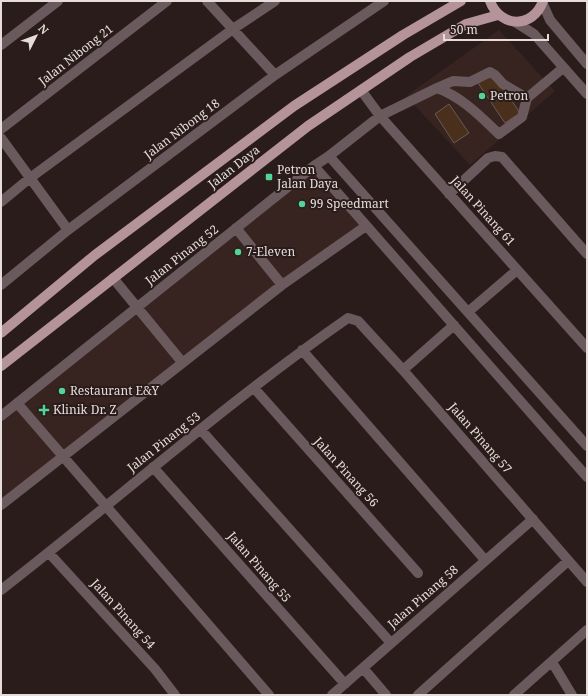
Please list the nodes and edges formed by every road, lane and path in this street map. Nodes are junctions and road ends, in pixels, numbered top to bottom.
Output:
1 (58, 1) edge
2 (167, 1) edge
3 (207, 1) edge
4 (274, 1) edge
5 (384, 1) edge
6 (461, 1) edge
7 (490, 1) edge
8 (543, 2) edge
9 (498, 15) junction
10 (515, 22) junction
11 (233, 29) junction
12 (1, 45) edge
13 (587, 64) edge
14 (563, 68) junction
15 (276, 75) junction
16 (437, 88) junction
17 (361, 90) junction
18 (587, 94) edge
19 (527, 98) junction
20 (380, 116) junction
21 (1, 129) edge
22 (1, 138) edge
23 (329, 156) junction
24 (314, 166) junction
25 (30, 178) junction
26 (449, 194) junction
27 (1, 202) edge
28 (366, 226) junction
29 (236, 228) junction
30 (68, 230) junction
31 (587, 254) edge
32 (517, 270) junction
33 (113, 278) junction
34 (1, 285) edge
35 (282, 285) junction
36 (136, 307) junction
37 (468, 312) junction
38 (348, 318) joint
39 (454, 325) junction
40 (1, 333) edge
41 (587, 348) edge
42 (302, 350) junction
43 (182, 362) junction
44 (1, 366) edge
45 (403, 370) junction
46 (254, 388) junction
47 (18, 403) junction
48 (1, 416) edge
49 (201, 430) junction
50 (587, 446) edge
51 (63, 456) junction
52 (153, 467) junction
53 (587, 477) edge
54 (1, 505) edge
55 (105, 506) junction
56 (533, 520) junction
57 (49, 553) junction
58 (485, 560) junction
59 (568, 562) junction
60 (418, 573) dead end
61 (587, 582) edge
62 (1, 590) edge
63 (587, 630) edge
64 (391, 643) junction
65 (552, 662) junction
66 (362, 668) junction
67 (344, 684) junction
68 (175, 695) edge
69 (269, 695) edge
70 (332, 695) edge
71 (386, 695) edge
72 (418, 695) edge
73 (514, 695) edge
74 (572, 695) edge

1 - 12 street
2 - 21 street, Jalan Nibong 21
3 - 11 street
4 - 11 street
5 - 15 street, Jalan Nibong 18
6 - 40 main road, Jalan Daya
7 - 9 main road
8 - 10 main road
8 - 13 street
9 - 10 main road
9 - 17 main road, Jalan Daya
10 - 14 street
11 - 15 street
11 - 25 street
14 - 18 street
14 - 19 street
15 - 30 street, Jalan Nibong 18
16 - 19 street, Jalan Pinang 52
16 - 19 street
16 - 20 street, Jalan Pinang 52
17 - 20 street, Jalan Pinang 61
17 - 33 main road, Jalan Daya
20 - 23 street, Jalan Pinang 52
20 - 26 street, Jalan Pinang 61
22 - 25 street
23 - 24 street, Jalan Pinang 52
23 - 37 street
24 - 28 street
24 - 29 street, Jalan Pinang 52
25 - 27 street
25 - 30 street
26 - 31 street
26 - 32 street, Jalan Pinang 61
28 - 35 street
28 - 39 street
29 - 35 street
29 - 36 street, Jalan Pinang 52
30 - 34 street, Jalan Nibong 18
32 - 37 street
32 - 41 street, Jalan Pinang 61
33 - 36 street
33 - 44 main road, Jalan Daya
35 - 43 street
36 - 43 street
36 - 47 street, Jalan Pinang 52
37 - 50 street
38 - 42 street, Jalan Pinang 53
38 - 45 street, Jalan Pinang 57
39 - 45 street
39 - 53 street
42 - 46 street, Jalan Pinang 53
42 - 58 street
43 - 51 street
45 - 56 street, Jalan Pinang 57
46 - 49 street, Jalan Pinang 53
46 - 60 street, Jalan Pinang 56
47 - 48 street, Jalan Pinang 52
47 - 51 street
49 - 52 street, Jalan Pinang 53
49 - 64 street
51 - 54 street
51 - 55 street
52 - 55 street, Jalan Pinang 53
52 - 67 street, Jalan Pinang 55
55 - 57 street, Jalan Pinang 53
55 - 69 street
56 - 58 street, Jalan Pinang 58
56 - 59 street, Jalan Pinang 57
57 - 62 street, Jalan Pinang 53
57 - 68 street, Jalan Pinang 54
58 - 64 street, Jalan Pinang 58
59 - 61 street, Jalan Pinang 57
59 - 72 street
63 - 65 street
64 - 66 street, Jalan Pinang 58
65 - 73 street
65 - 74 street
66 - 67 street, Jalan Pinang 58
66 - 71 street
67 - 70 street, Jalan Pinang 58

